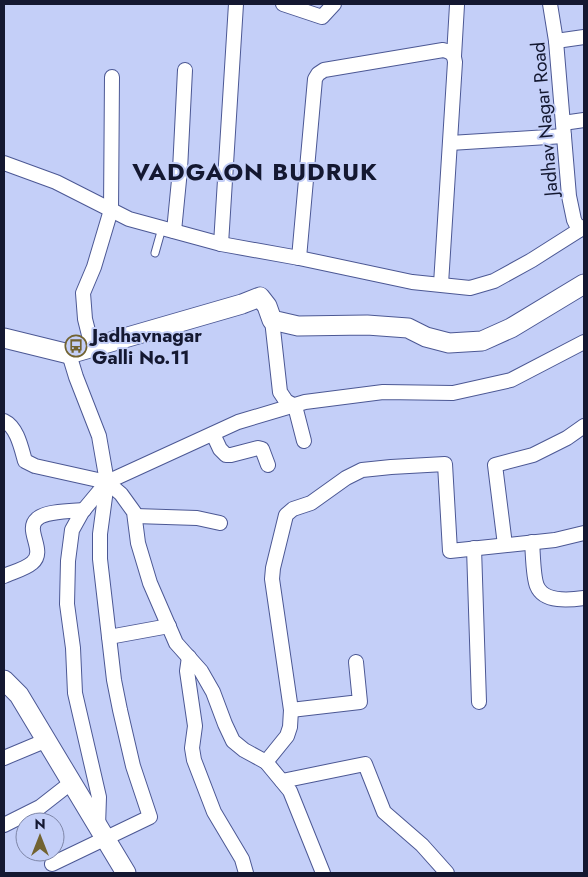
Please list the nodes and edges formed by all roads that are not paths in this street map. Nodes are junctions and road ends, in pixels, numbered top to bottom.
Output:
1 (236, 4) edge
2 (283, 4) edge
3 (334, 4) edge
4 (550, 4) edge
5 (457, 5) dead end
6 (584, 37) edge
7 (556, 41) junction
8 (454, 56) junction
9 (185, 70) dead end
10 (112, 77) dead end
11 (584, 120) edge
12 (563, 129) junction
13 (450, 144) junction
14 (4, 163) edge
15 (111, 210) junction
16 (581, 228) edge
17 (168, 230) junction
18 (221, 244) junction
19 (155, 253) dead end
20 (299, 258) junction
21 (441, 284) junction
22 (584, 284) edge
23 (272, 320) junction
24 (4, 338) edge
25 (584, 342) edge
26 (92, 347) junction
27 (69, 354) junction
28 (295, 406) junction
29 (4, 421) edge
30 (584, 426) edge
31 (212, 434) junction
32 (304, 441) dead end
33 (268, 465) dead end
34 (107, 482) junction
35 (84, 510) junction
36 (135, 516) junction
37 (220, 523) dead end
38 (584, 533) edge
39 (532, 542) junction
40 (505, 545) junction
41 (474, 548) junction
42 (4, 576) edge
43 (584, 598) edge
44 (169, 626) junction
45 (109, 637) junction
46 (188, 657) junction
47 (356, 662) dead end
48 (4, 680) edge
49 (479, 702) dead end
50 (291, 710) junction
51 (46, 740) junction
52 (4, 758) edge
53 (266, 762) junction
54 (282, 781) junction
55 (72, 782) junction
56 (4, 824) edge
57 (102, 832) junction
58 (52, 864) dead end
59 (126, 873) edge
60 (246, 873) edge
61 (323, 873) edge
62 (447, 873) edge

1 - 18 street
2 - 3 street
4 - 7 street, Jadhav Nagar Road
5 - 8 street
6 - 7 street
7 - 12 street, Jadhav Nagar Road
8 - 13 street
8 - 20 street
9 - 17 street
10 - 15 street
11 - 12 street
12 - 13 street
12 - 16 street, Jadhav Nagar Road
13 - 21 street
14 - 15 street
15 - 17 street
15 - 26 street
16 - 21 street
17 - 18 street
17 - 19 lane
18 - 20 street
20 - 21 street
22 - 23 street
23 - 26 street
23 - 28 street
24 - 27 street
25 - 28 street
26 - 27 street
27 - 34 street
28 - 31 street
28 - 32 street
29 - 34 street
30 - 40 street
31 - 33 street
31 - 34 street
34 - 35 street
34 - 36 street
34 - 45 street
35 - 42 street
35 - 57 street
36 - 37 street
36 - 44 street
38 - 39 street
39 - 40 street
39 - 43 street
40 - 41 street
41 - 49 street
41 - 50 street
44 - 45 street
44 - 46 street
45 - 57 street
46 - 53 street
46 - 60 street
47 - 50 street
48 - 51 street
50 - 53 street
51 - 52 street
51 - 55 street
53 - 54 street
54 - 61 street
54 - 62 street
55 - 56 street
55 - 57 street
57 - 58 street
57 - 59 street

